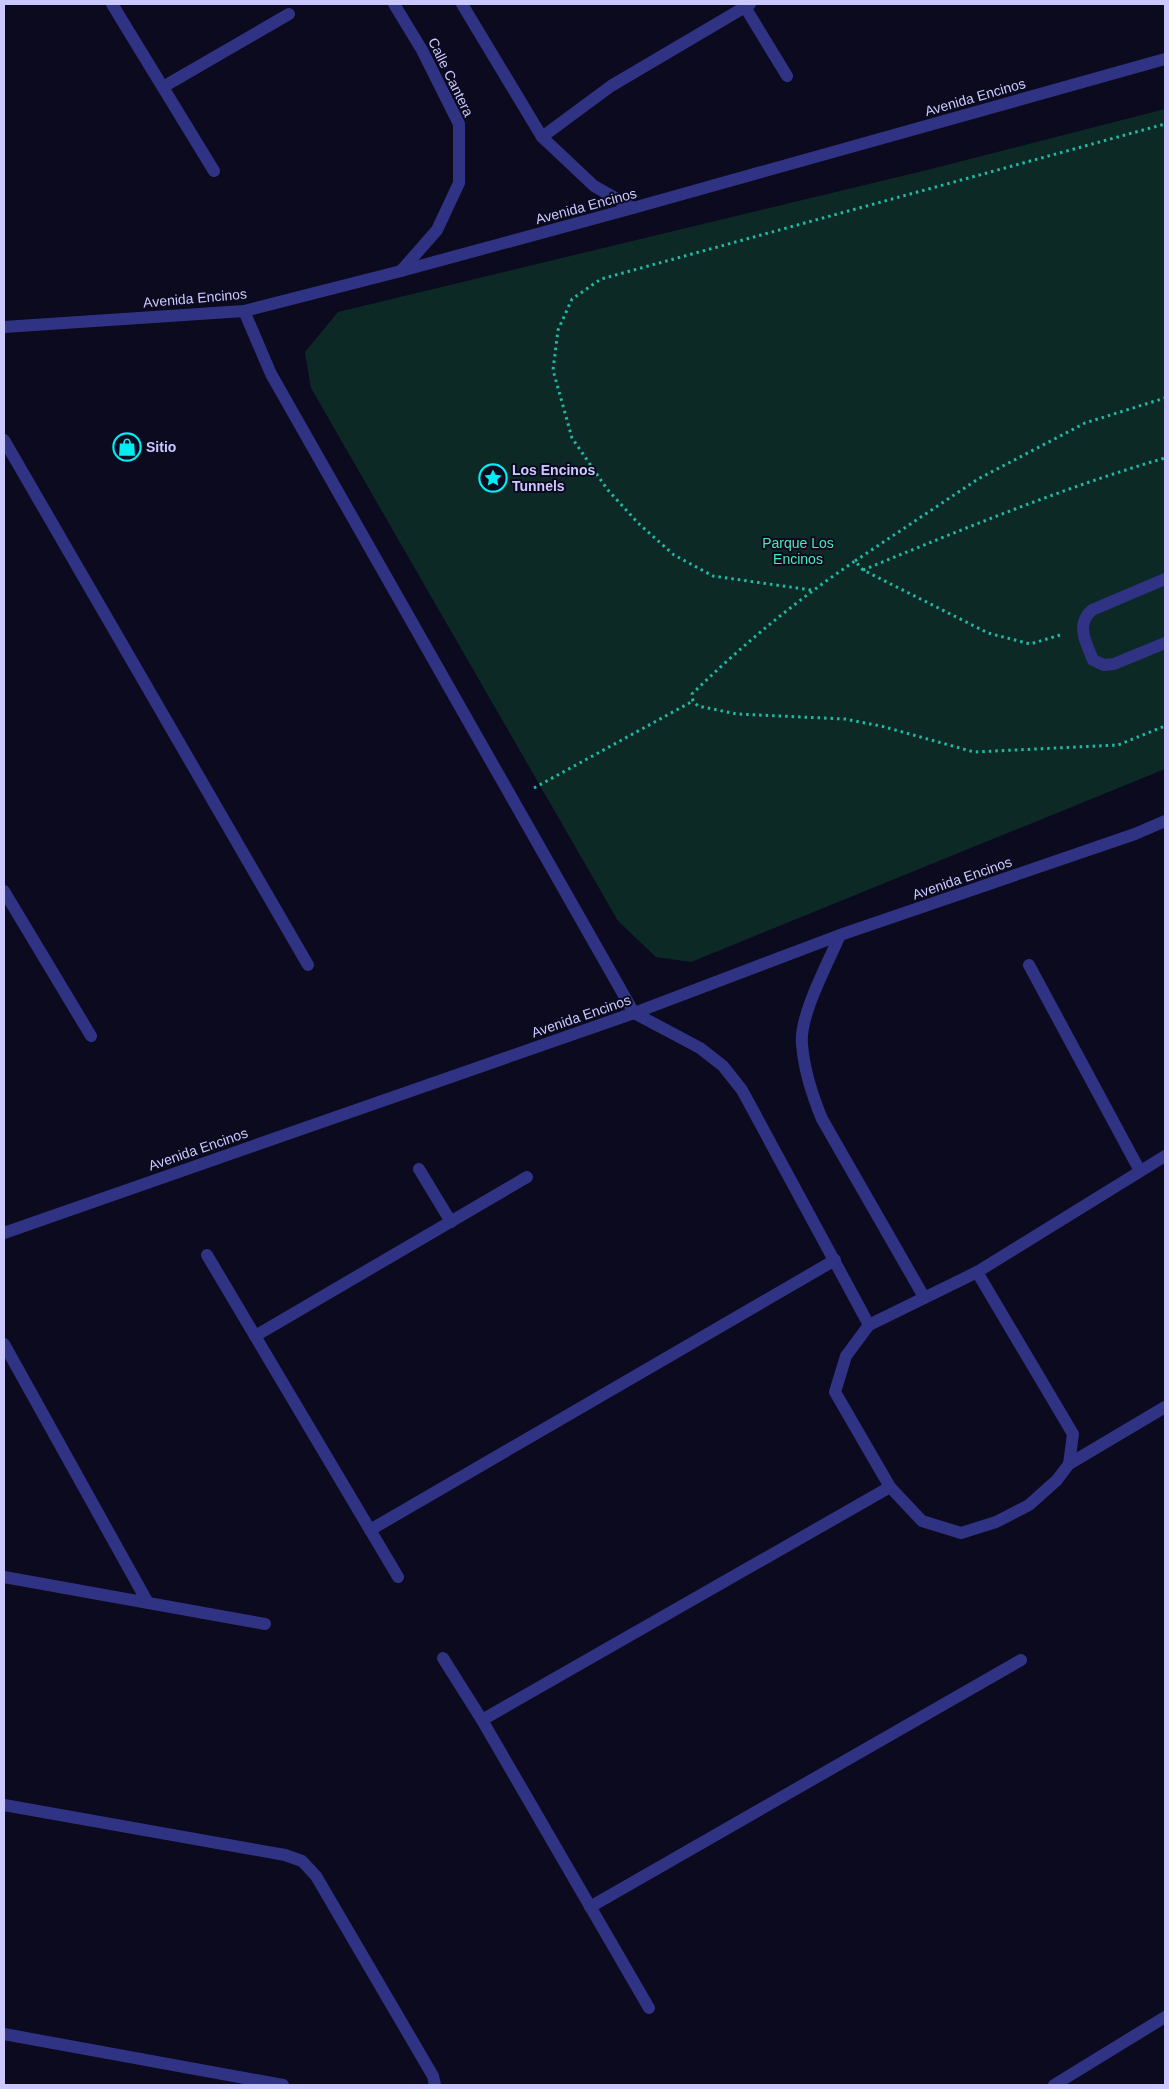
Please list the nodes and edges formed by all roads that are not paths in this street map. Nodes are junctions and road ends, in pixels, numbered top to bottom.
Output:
1 (112, 4) edge
2 (394, 4) edge
3 (462, 4) edge
4 (748, 5) edge
5 (289, 14) dead end
6 (1165, 59) edge
7 (787, 76) dead end
8 (163, 87) junction
9 (542, 137) junction
10 (214, 171) dead end
11 (633, 208) junction
12 (401, 271) junction
13 (244, 311) junction
14 (4, 327) edge
15 (4, 440) edge
16 (1165, 579) edge
17 (1165, 644) edge
18 (1165, 821) edge
19 (4, 891) edge
20 (840, 936) junction
21 (1029, 965) dead end
22 (308, 966) dead end
23 (634, 1013) junction
24 (91, 1036) dead end
25 (1165, 1156) edge
26 (419, 1169) dead end
27 (1140, 1171) junction
28 (528, 1177) dead end
29 (451, 1222) junction
30 (4, 1233) edge
31 (206, 1255) dead end
32 (835, 1260) junction
33 (976, 1272) junction
34 (924, 1297) junction
35 (869, 1325) junction
36 (255, 1336) junction
37 (4, 1344) edge
38 (1165, 1407) edge
39 (1069, 1464) junction
40 (890, 1487) junction
41 (370, 1530) junction
42 (4, 1577) edge
43 (398, 1577) dead end
44 (148, 1603) junction
45 (265, 1624) dead end
46 (443, 1658) dead end
47 (1021, 1660) dead end
48 (482, 1720) junction
49 (4, 1805) edge
50 (590, 1907) junction
51 (649, 2008) dead end
52 (1165, 2017) edge
53 (4, 2034) edge
54 (283, 2085) edge
55 (435, 2085) edge
56 (1054, 2085) edge

1 - 8 street
2 - 12 street, Calle Cantera
3 - 9 street
4 - 7 street
4 - 9 street
5 - 8 street
6 - 11 street, Avenida Encinos
8 - 10 street
9 - 11 street
11 - 12 street, Avenida Encinos
12 - 13 street, Avenida Encinos
13 - 14 street, Avenida Encinos
13 - 23 street
15 - 22 street
16 - 17 street
18 - 20 street, Avenida Encinos
19 - 24 street
20 - 23 street, Avenida Encinos
20 - 34 street
21 - 27 street
23 - 30 street, Avenida Encinos
23 - 32 street
25 - 27 street
26 - 29 street
27 - 33 street
28 - 29 street
29 - 36 street
31 - 36 street
32 - 35 street
32 - 41 street
33 - 34 street
33 - 39 street
34 - 35 street
35 - 40 street
36 - 41 street
37 - 44 street
38 - 39 street
39 - 40 street
40 - 48 street
41 - 43 street
42 - 44 street
44 - 45 street
46 - 48 street
47 - 50 street
48 - 50 street
49 - 55 street
50 - 51 street
52 - 56 street
53 - 54 street

